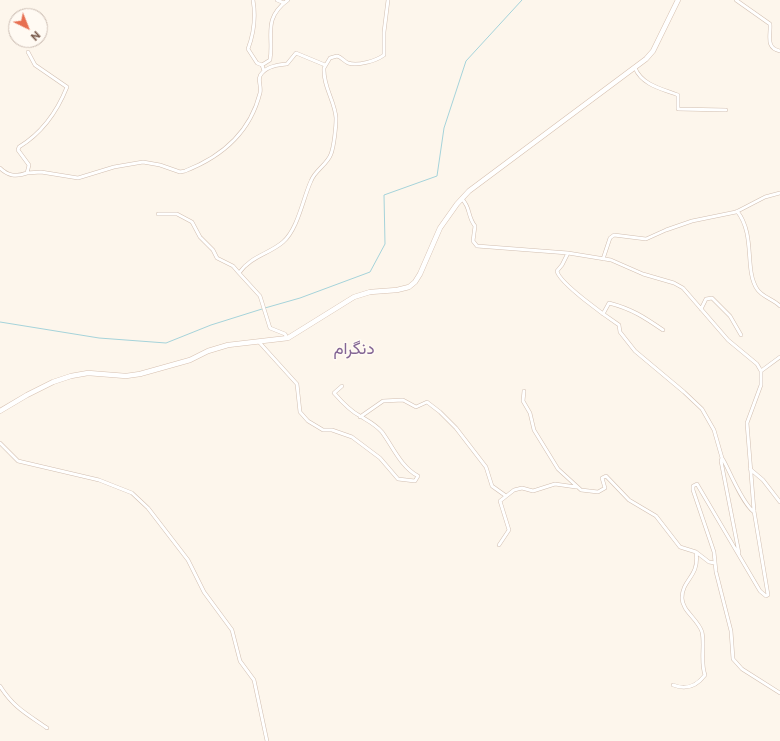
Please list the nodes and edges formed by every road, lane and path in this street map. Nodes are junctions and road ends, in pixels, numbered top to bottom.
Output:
1 (253, 0) edge
2 (277, 0) edge
3 (288, 0) edge
4 (388, 0) edge
5 (678, 0) edge
6 (736, 0) edge
7 (284, 3) junction
8 (780, 51) edge
9 (28, 52) dead end
10 (262, 65) junction
11 (325, 65) junction
12 (635, 68) junction
13 (264, 70) junction
14 (726, 110) dead end
15 (0, 168) edge
16 (27, 174) junction
17 (780, 193) edge
18 (462, 199) junction
19 (738, 210) junction
20 (158, 214) dead end
21 (568, 253) junction
22 (602, 259) junction
23 (239, 273) junction
24 (780, 306) edge
25 (701, 309) junction
26 (603, 314) junction
27 (663, 330) dead end
28 (741, 335) dead end
29 (288, 338) junction
30 (259, 342) junction
31 (780, 357) edge
32 (761, 370) junction
33 (342, 386) dead end
34 (524, 390) dead end
35 (0, 411) edge
36 (360, 417) junction
37 (0, 443) edge
38 (722, 458) junction
39 (750, 469) junction
40 (576, 487) junction
41 (506, 496) junction
42 (780, 502) edge
43 (754, 512) junction
44 (499, 545) dead end
45 (696, 552) junction
46 (739, 554) junction
47 (715, 563) junction
48 (673, 685) dead end
49 (0, 686) edge
50 (780, 693) edge
51 (47, 728) dead end
52 (267, 741) edge

1 - 10 street
2 - 7 street
3 - 7 street
4 - 11 street
5 - 12 main road
6 - 8 street
7 - 10 street
9 - 16 street
10 - 13 street
11 - 13 street
11 - 23 street
12 - 14 street
12 - 18 main road
13 - 16 street
15 - 16 street
17 - 19 street
18 - 21 street
18 - 29 main road
19 - 22 street
19 - 24 street
20 - 23 street
21 - 22 street
21 - 26 street
22 - 25 street
23 - 29 street
25 - 28 street
25 - 32 street
26 - 27 street
26 - 38 street
29 - 30 main road
30 - 35 main road
30 - 36 street
31 - 32 street
32 - 39 street
33 - 36 street
34 - 40 street
36 - 41 street
37 - 52 street
38 - 43 street
38 - 46 street
39 - 42 street
39 - 43 street
40 - 41 street
40 - 45 street
41 - 44 street
43 - 46 street
45 - 47 street
45 - 48 street
46 - 47 street
47 - 50 street
49 - 51 street

